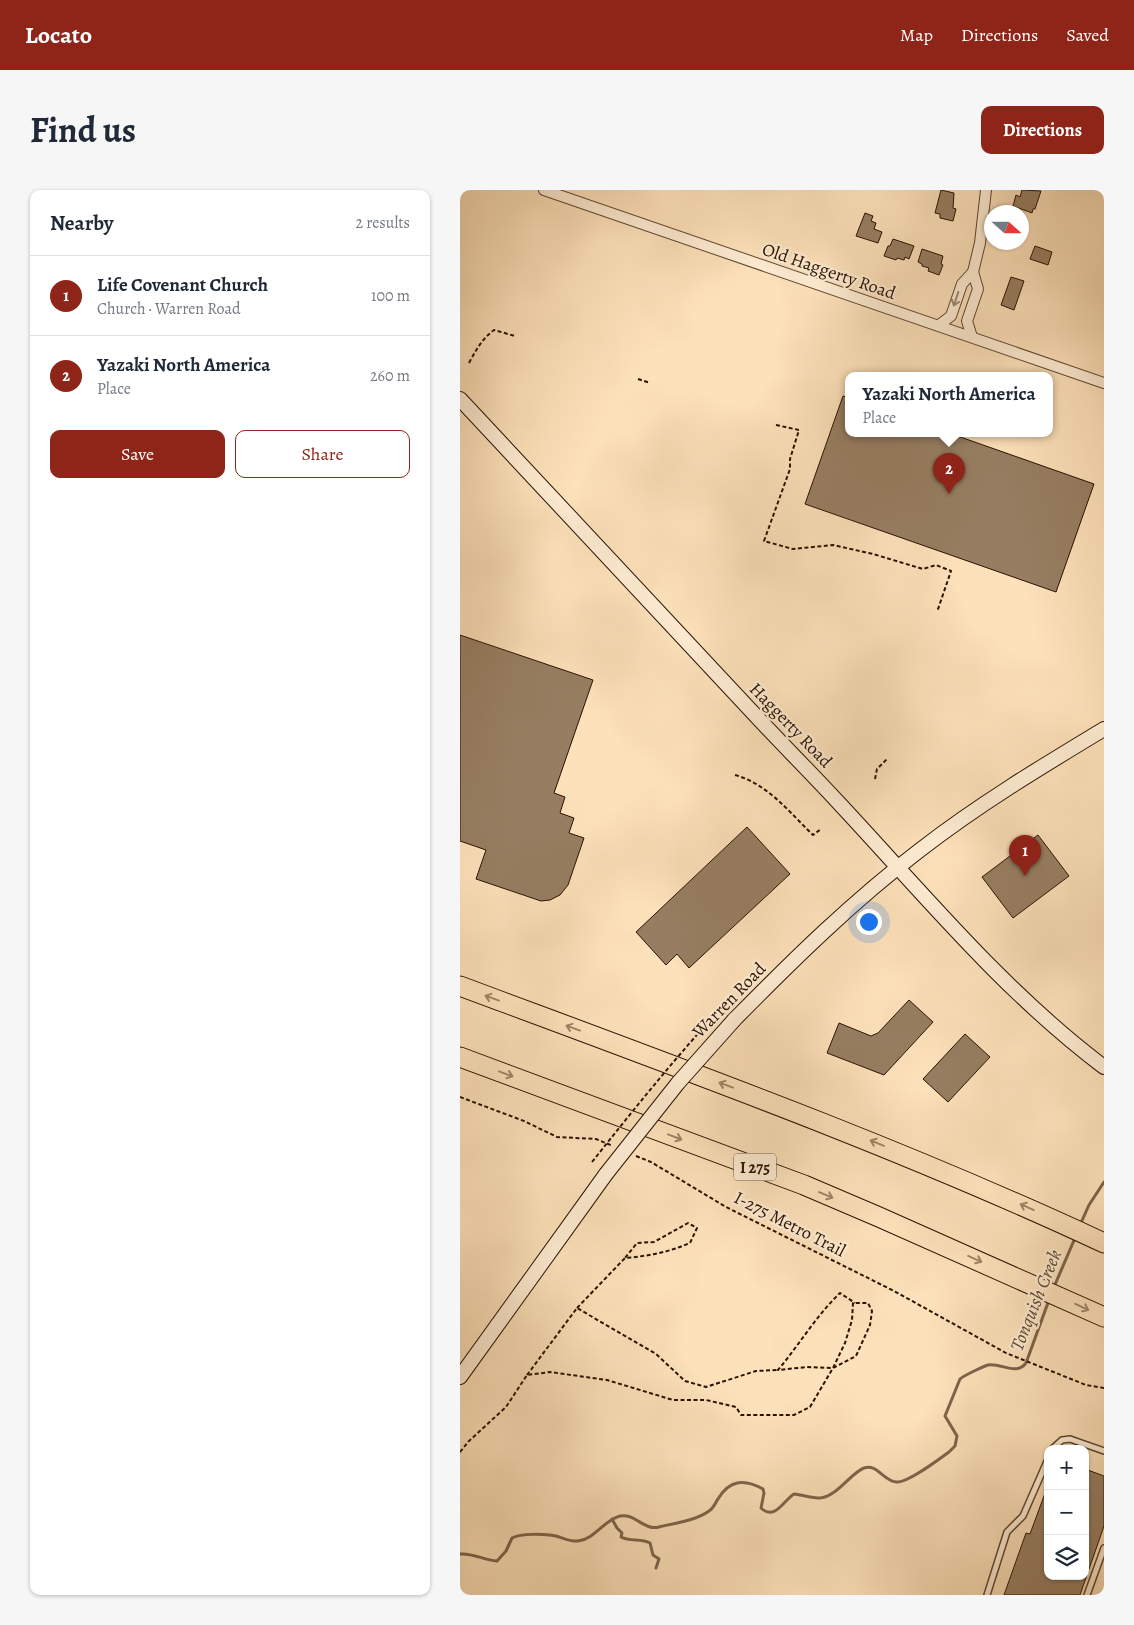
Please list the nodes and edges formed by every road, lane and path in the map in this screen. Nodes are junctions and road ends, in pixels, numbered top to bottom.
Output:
1 (544, 190) edge
2 (986, 190) edge
3 (973, 272) junction
4 (939, 325) junction
5 (515, 336) dead end
6 (972, 337) junction
7 (469, 363) dead end
8 (638, 379) dead end
9 (650, 383) dead end
10 (1104, 383) edge
11 (460, 399) edge
12 (776, 425) dead end
13 (937, 612) dead end
14 (1104, 729) edge
15 (887, 759) dead end
16 (735, 775) dead end
17 (875, 779) dead end
18 (821, 829) dead end
19 (897, 868) junction
20 (460, 986) edge
21 (722, 1008) dead end
22 (460, 1058) edge
23 (1104, 1067) edge
24 (460, 1097) edge
25 (614, 1147) dead end
26 (633, 1154) dead end
27 (592, 1162) dead end
28 (1104, 1243) edge
29 (625, 1258) junction
30 (855, 1303) junction
31 (577, 1308) junction
32 (1104, 1317) edge
33 (833, 1368) junction
34 (778, 1370) junction
35 (527, 1375) junction
36 (460, 1377) edge
37 (1104, 1388) edge
38 (1056, 1445) edge
39 (1087, 1445) edge
40 (1089, 1446) edge
41 (1104, 1451) edge
42 (460, 1452) edge
43 (1044, 1468) edge
44 (1104, 1548) edge
45 (987, 1595) edge
46 (1087, 1595) edge

1 - 4 street, Old Haggerty Road
2 - 3 street
3 -> 4 street
3 - 6 street
4 - 6 street, Old Haggerty Road
5 - 7 path
6 - 10 street, Old Haggerty Road
8 - 9 path
11 - 19 main road, Haggerty Road
12 - 13 path
14 - 19 main road, Warren Road
15 - 17 path
16 - 18 path
19 - 23 main road, Haggerty Road
19 - 36 main road, Warren Road, bridge
28 -> 20 highway
21 - 27 path, bridge
22 -> 32 highway, I 275
24 - 25 path
26 - 37 path, I-275 Metro Trail
29 - 29 path
29 - 31 path
30 - 33 path
30 - 33 path
30 - 34 path
31 - 34 path
31 - 35 path
33 - 34 path
33 - 35 path
35 - 42 path
38 - 39 lane
40 - 41 lane
43 - 45 lane
44 - 46 lane

